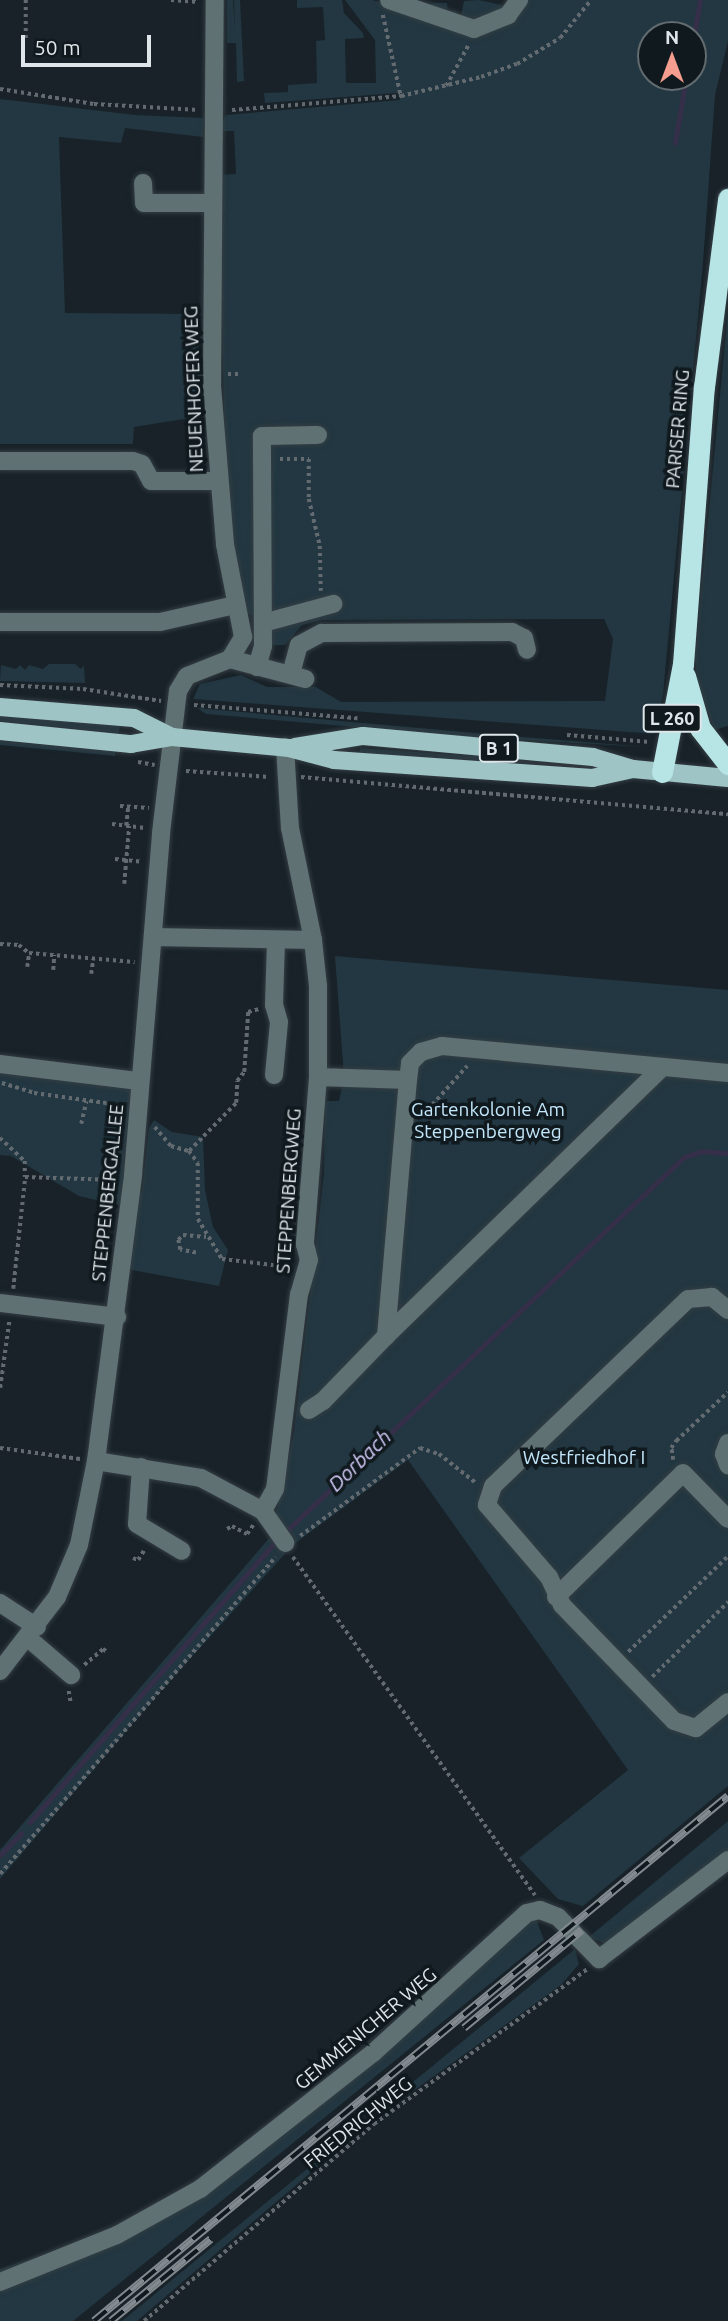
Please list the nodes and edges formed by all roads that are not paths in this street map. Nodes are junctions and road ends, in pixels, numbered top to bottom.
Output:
1 (519, 0) edge
2 (215, 1) edge
3 (386, 6) edge
4 (143, 183) dead end
5 (728, 199) edge
6 (211, 203) junction
7 (318, 435) dead end
8 (0, 461) edge
9 (218, 481) junction
10 (235, 605) junction
11 (327, 605) road end
12 (0, 622) edge
13 (264, 623) junction
14 (527, 650) dead end
15 (230, 659) junction
16 (683, 664) junction
17 (257, 667) junction
18 (0, 707) edge
19 (0, 731) edge
20 (172, 737) junction
21 (287, 747) junction
22 (728, 764) edge
23 (633, 769) junction
24 (662, 772) junction
25 (728, 778) edge
26 (153, 937) junction
27 (313, 940) junction
28 (276, 943) junction
29 (0, 1064) edge
30 (662, 1068) junction
31 (728, 1073) edge
32 (274, 1075) dead end
33 (318, 1077) junction
34 (408, 1080) junction
35 (139, 1081) junction
36 (5, 1305) edge
37 (728, 1310) edge
38 (117, 1317) junction
39 (386, 1336) junction
40 (309, 1410) dead end
41 (728, 1443) edge
42 (96, 1461) junction
43 (728, 1465) edge
44 (141, 1467) junction
45 (268, 1518) junction
46 (728, 1518) edge
47 (286, 1545) road end
48 (182, 1551) dead end
49 (556, 1597) junction
50 (0, 1603) edge
51 (33, 1632) junction
52 (0, 1671) edge
53 (71, 1675) dead end
54 (728, 1702) edge
55 (728, 1860) edge
56 (0, 2282) edge

1 - 3 street
2 - 6 street, NEUENHOFER WEG
4 - 6 street
5 - 16 highway, PARISER RING / L 260
6 - 9 street, NEUENHOFER WEG
7 - 13 street
8 - 9 street
9 - 10 street, NEUENHOFER WEG
10 - 12 street
10 - 15 street, NEUENHOFER WEG
11 - 13 street
13 - 17 street
14 - 17 street
15 - 17 street
15 - 20 street
16 - 22 highway, L 260
16 - 24 highway, L 260
18 - 20 main road, B 1
19 - 20 main road, B 1
20 - 21 main road, B 1
20 - 26 street, STEPPENBERGALLEE
21 - 23 main road, B 1
21 - 23 main road, B 1
21 - 27 street, STEPPENBERGWEG
23 - 24 main road, B 1
24 - 25 main road, B 1
26 - 28 street
26 - 35 street, STEPPENBERGALLEE
27 - 28 street
27 - 33 street, STEPPENBERGWEG
28 - 32 street
29 - 35 street
30 - 31 street
30 - 34 street
30 - 39 street
33 - 34 street
33 - 45 street, STEPPENBERGWEG
34 - 39 street
35 - 38 street, STEPPENBERGALLEE
36 - 38 street
37 - 49 street
38 - 42 street, STEPPENBERGALLEE
39 - 40 street
41 - 43 street
42 - 44 street
42 - 51 street, STEPPENBERGALLEE
44 - 45 street
44 - 48 street
45 - 47 street
46 - 49 street
49 - 54 street
50 - 51 street
51 - 52 street, STEPPENBERGALLEE
51 - 53 street
55 - 56 street, GEMMENICHER WEG

